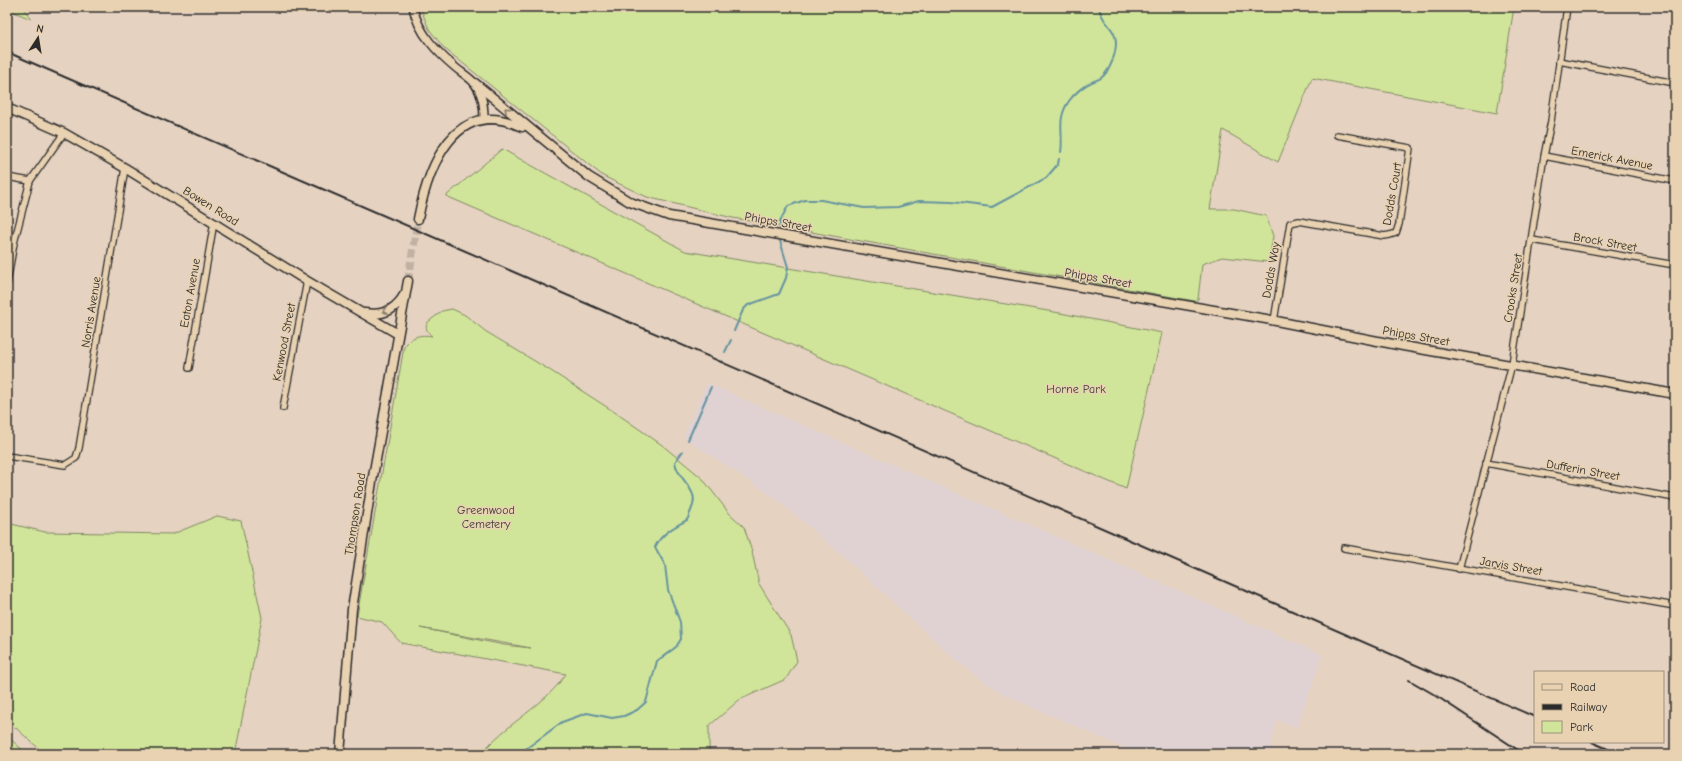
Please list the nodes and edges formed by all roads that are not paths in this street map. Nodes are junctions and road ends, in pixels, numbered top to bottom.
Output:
1 (413, 7) edge
2 (1567, 7) edge
3 (1559, 61) junction
4 (475, 83) junction
5 (1675, 83) edge
6 (7, 108) edge
7 (484, 119) junction
8 (64, 133) junction
9 (1337, 135) dead end
10 (537, 136) junction
11 (1544, 156) junction
12 (126, 168) junction
13 (7, 177) edge
14 (30, 181) junction
15 (1675, 181) edge
16 (418, 219) tunnel mouth
17 (214, 222) junction
18 (1290, 223) joint
19 (1532, 240) junction
20 (1675, 265) edge
21 (307, 281) junction
22 (7, 283) edge
23 (350, 306) junction
24 (1274, 321) junction
25 (398, 334) junction
26 (1512, 364) junction
27 (189, 368) dead end
28 (1675, 394) edge
29 (283, 408) dead end
30 (7, 456) edge
31 (1486, 463) junction
32 (1675, 498) edge
33 (1344, 548) dead end
34 (1459, 569) junction
35 (1675, 606) edge
36 (340, 754) edge

1 - 4 street
2 - 3 street, Crooks Street
3 - 5 street
3 - 11 street, Crooks Street
4 - 7 street
10 -> 4 main road
6 - 8 main road, Bowen Road
7 - 10 main road
7 - 16 main road
8 - 12 main road, Bowen Road
8 - 14 street
9 - 18 street, Dodds Court
10 - 24 main road, Phipps Street
11 - 15 street, Emerick Avenue
11 - 19 street, Crooks Street
12 - 17 main road, Bowen Road
12 - 30 street, Norris Avenue
13 - 14 street
14 - 22 street
17 - 21 main road, Bowen Road
17 - 27 street, Eaton Avenue
18 - 24 street, Dodds Way
19 - 20 street, Brock Street
19 - 26 street, Crooks Street
21 - 23 main road, Bowen Road
21 - 29 street, Kenwood Street
23 - 25 main road, Bowen Road
25 -> 23 main road, Thompson Road
24 - 26 main road, Phipps Street
25 - 36 main road, Thompson Road
26 - 28 main road, Phipps Street
26 - 31 street, Crooks Street
31 - 32 street, Dufferin Street
31 - 34 street, Crooks Street
33 - 34 street, Jarvis Street
34 - 35 street, Jarvis Street

